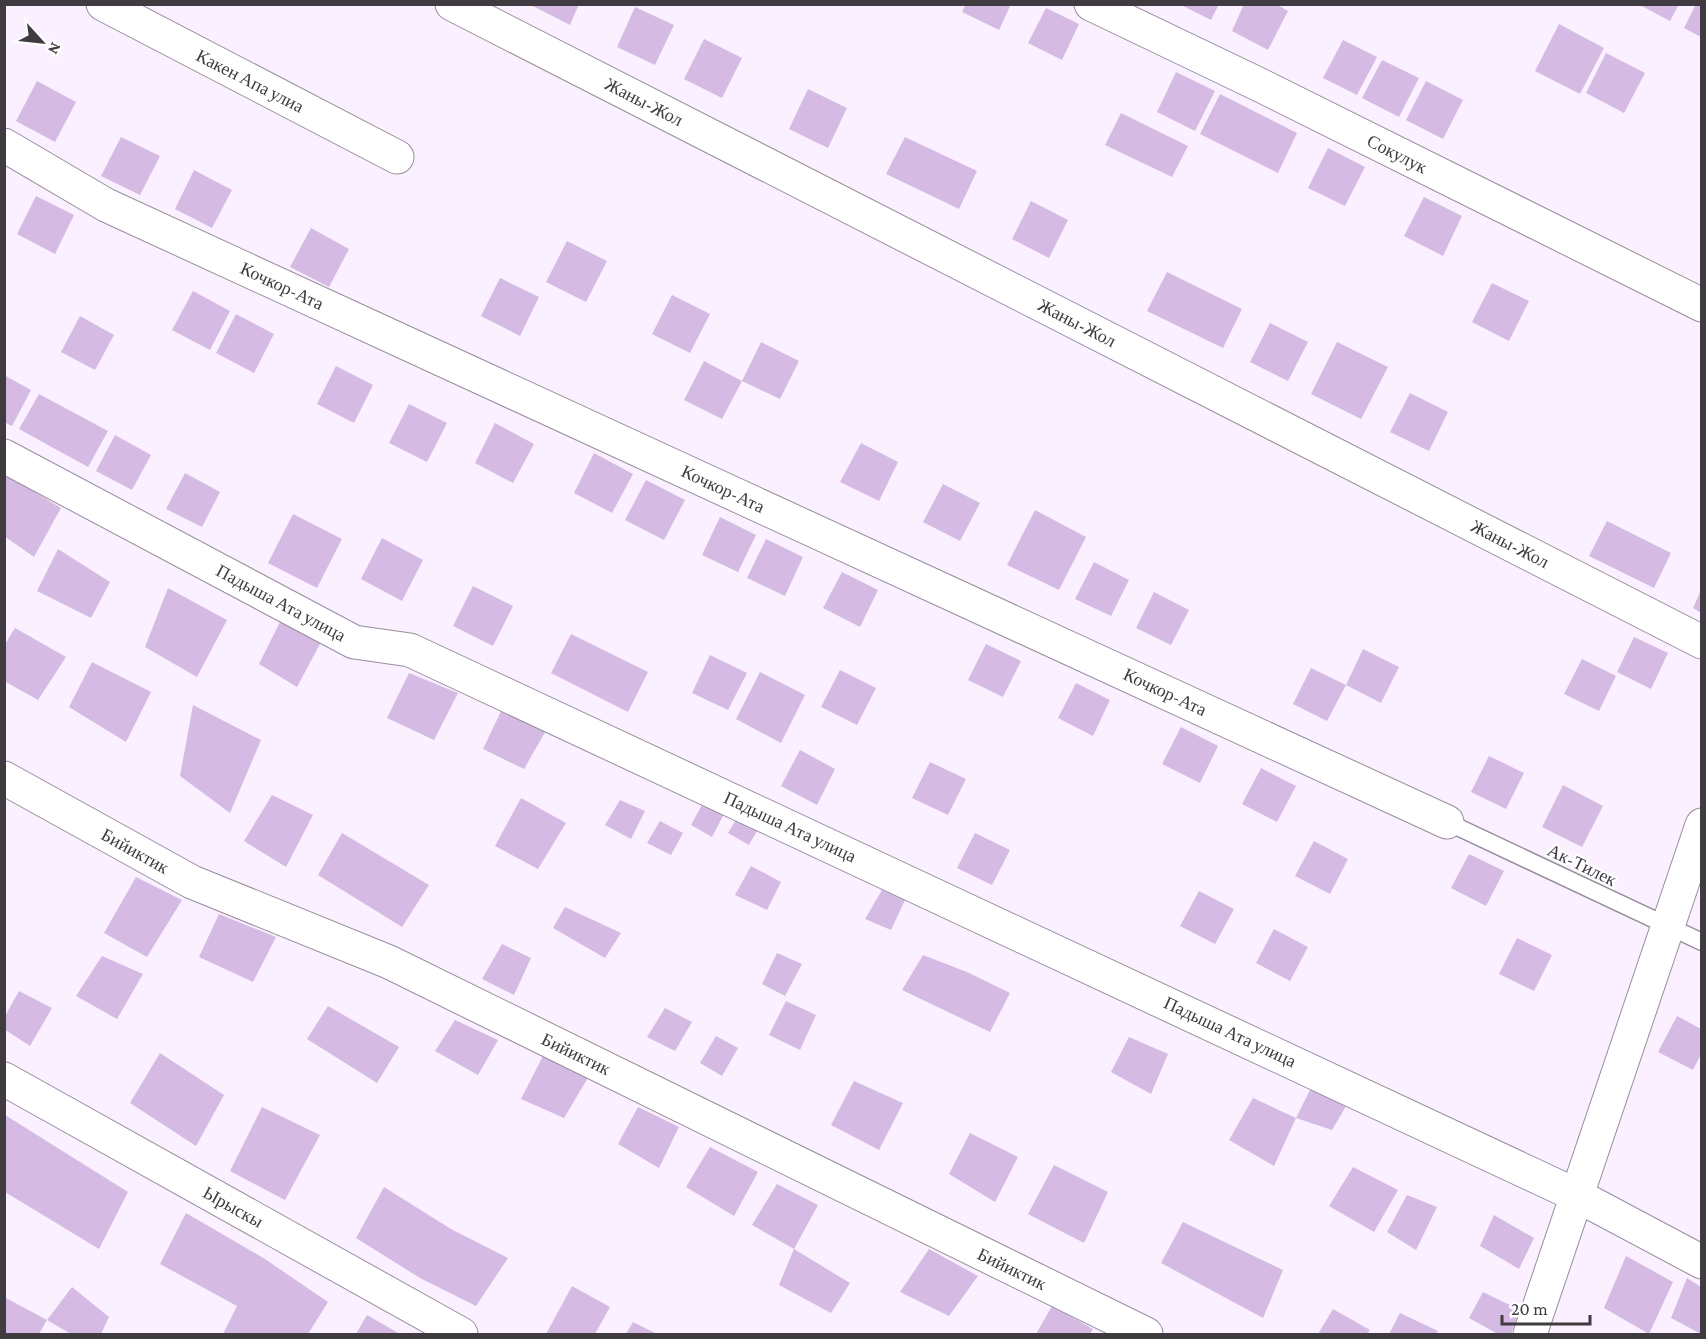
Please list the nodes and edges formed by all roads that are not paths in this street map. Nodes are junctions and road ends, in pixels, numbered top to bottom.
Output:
1 (103, 4) edge
2 (452, 4) edge
3 (1091, 4) edge
4 (4, 145) edge
5 (397, 157) dead end
6 (1701, 305) edge
7 (4, 456) edge
8 (1701, 642) edge
9 (4, 778) edge
10 (1447, 822) joint
11 (1701, 825) edge
12 (1667, 926) junction
13 (1701, 942) edge
14 (4, 1079) edge
15 (1578, 1196) junction
16 (1701, 1262) edge
17 (461, 1335) edge
18 (1146, 1335) edge
19 (1530, 1335) edge

1 - 5 street, Какен Апа улиа
2 - 8 street, Жаны-Жол
3 - 6 street, Сокулук
4 - 10 street, Кочкор-Ата
7 - 15 street, Падыша Ата улица
9 - 18 street, Бийиктик
10 - 12 lane, Ак-Тилек
11 - 12 street
12 - 13 lane, Ак-Тилек
12 - 15 street
14 - 17 street, Ырыскы
15 - 16 street, Падыша Ата улица
15 - 19 street

